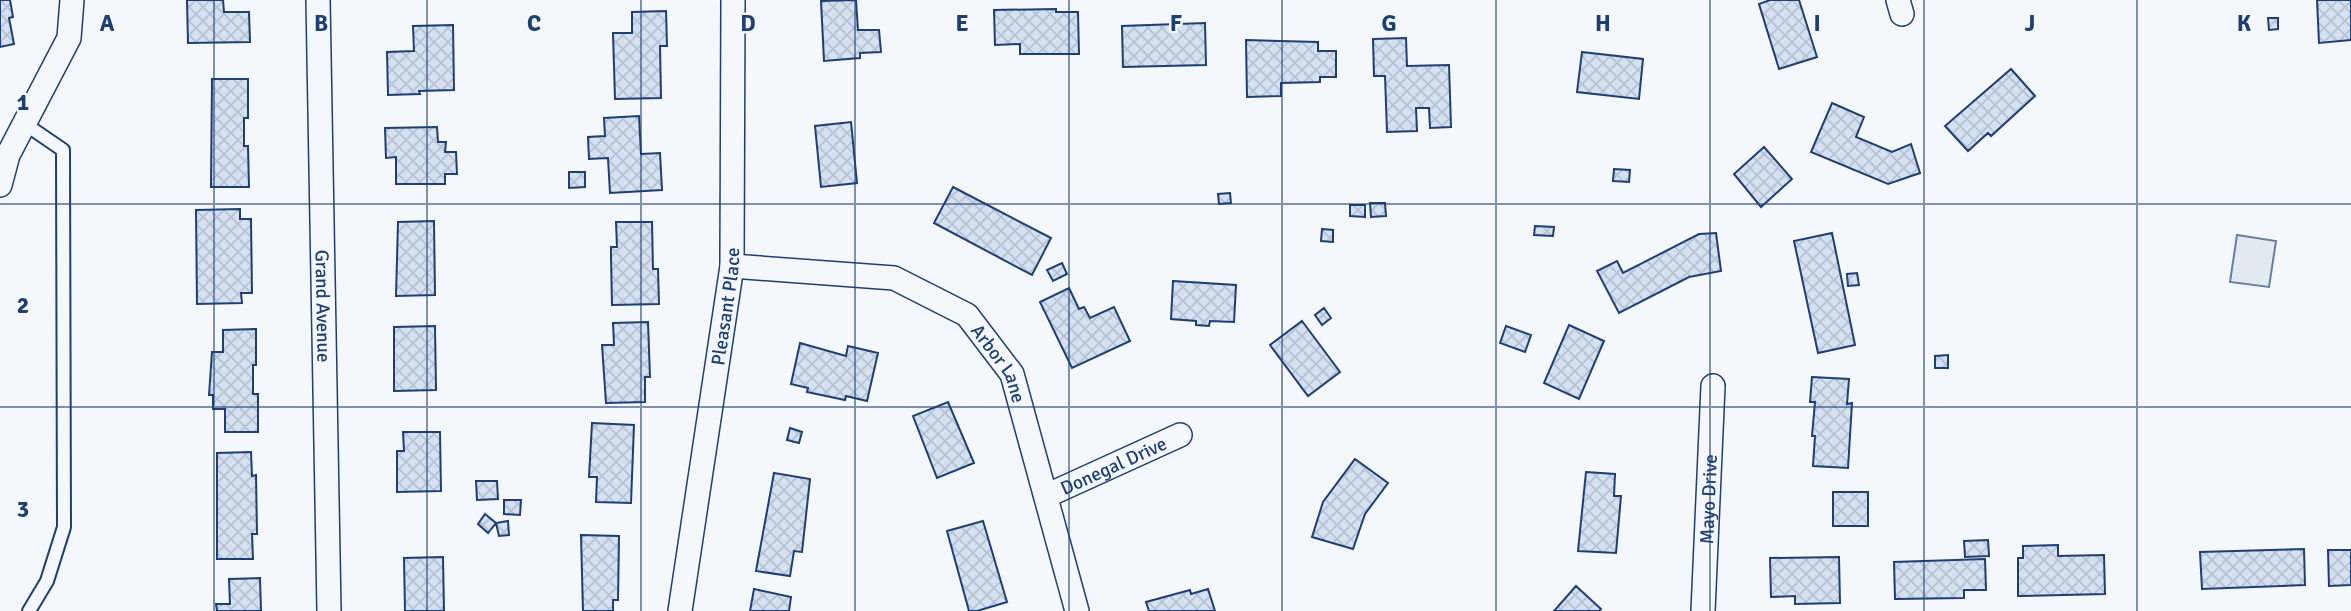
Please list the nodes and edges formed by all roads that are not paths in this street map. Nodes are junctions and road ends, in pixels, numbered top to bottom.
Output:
1 (72, 0) edge
2 (318, 0) edge
3 (733, 0) edge
4 (25, 124) junction
5 (4, 154) edge
6 (0, 185) edge
7 (732, 266) junction
8 (1713, 386) dead end
9 (1180, 435) dead end
10 (1046, 496) junction
11 (29, 611) edge
12 (329, 611) edge
13 (680, 611) edge
14 (1077, 611) edge
15 (1703, 611) edge

1 - 4 street
2 - 12 street, Grand Avenue
3 - 7 street, Pleasant Place
4 - 5 street
4 - 11 lane
5 - 6 street
7 - 10 street, Arbor Lane
7 - 13 street, Pleasant Place
8 - 15 street, Mayo Drive
9 - 10 street, Donegal Drive
10 - 14 street, Arbor Lane

